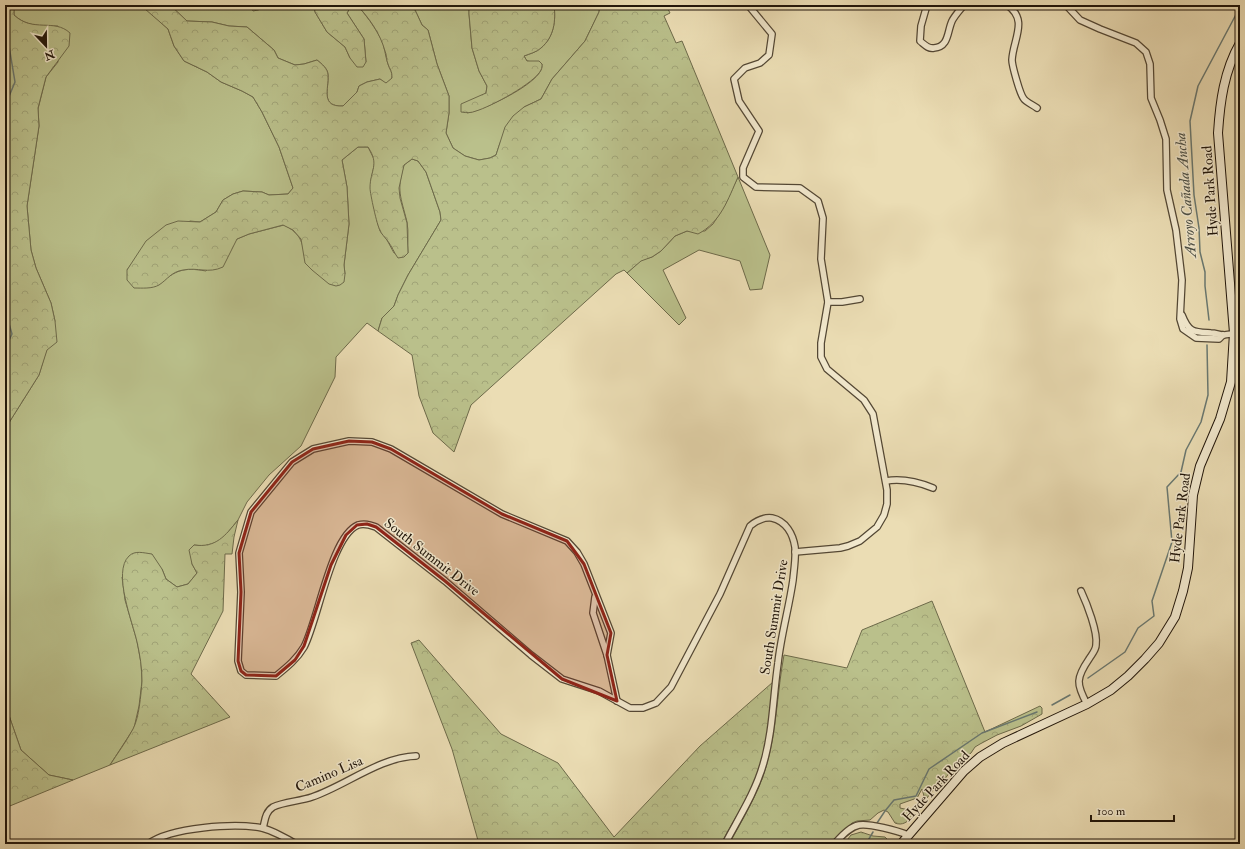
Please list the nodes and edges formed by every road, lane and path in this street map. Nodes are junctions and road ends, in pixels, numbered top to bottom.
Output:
1 (748, 5) edge
2 (927, 5) edge
3 (964, 5) edge
4 (1008, 5) edge
5 (1066, 5) edge
6 (1240, 43) edge
7 (1037, 108) dead end
8 (860, 299) dead end
9 (828, 302) junction
10 (1237, 333) edge
11 (886, 481) junction
12 (933, 488) dead end
13 (795, 552) junction
14 (1081, 591) dead end
15 (596, 596) junction
16 (607, 655) junction
17 (617, 701) junction
18 (1087, 704) junction
19 (416, 756) dead end
20 (263, 828) junction
21 (908, 835) junction
22 (148, 844) edge
23 (296, 844) edge
24 (725, 844) edge
25 (834, 844) edge
26 (901, 844) edge

1 - 9 street
2 - 3 street
4 - 7 street
5 - 10 street
6 - 10 main road, Hyde Park Road
8 - 9 street
9 - 11 street
10 - 18 main road, Hyde Park Road
11 - 12 street
11 - 13 street
13 - 17 street, South Summit Drive
13 - 24 street, South Summit Drive
14 - 18 street
15 - 16 street, South Summit Drive
15 - 16 street, South Summit Drive
15 - 17 street, South Summit Drive
16 - 17 street, South Summit Drive
18 - 21 main road, Hyde Park Road
19 - 20 street, Camino Lisa
20 - 22 street
20 - 23 street
21 - 25 street
21 - 26 main road, Hyde Park Road

